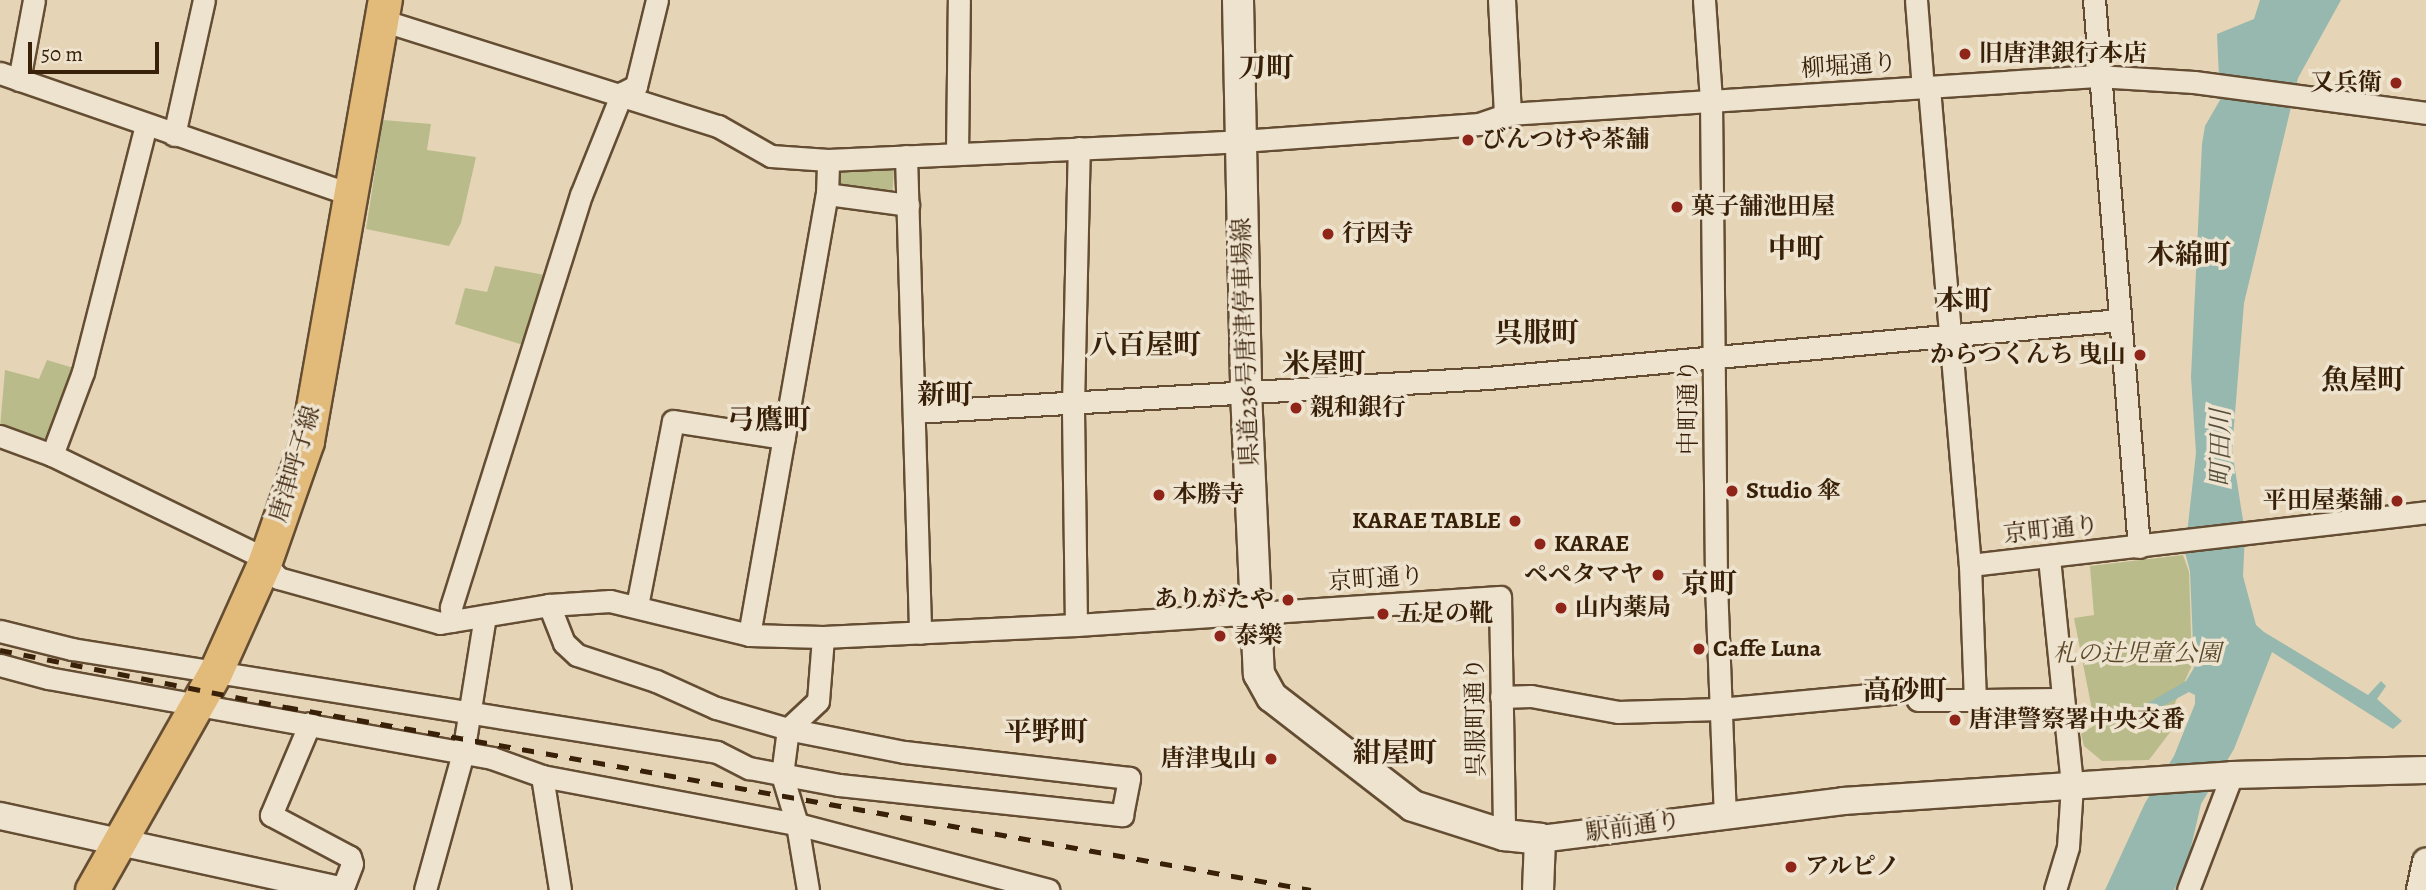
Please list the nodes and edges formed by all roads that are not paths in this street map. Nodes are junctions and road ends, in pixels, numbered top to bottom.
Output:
1 (34, 0) edge
2 (204, 0) edge
3 (657, 0) edge
4 (958, 0) edge
5 (1238, 0) edge
6 (1502, 0) edge
7 (1704, 0) edge
8 (1916, 0) edge
9 (2095, 0) edge
10 (383, 10) edge
11 (10, 76) edge
12 (2097, 76) junction
13 (1926, 88) junction
14 (622, 93) junction
15 (1711, 101) junction
16 (2426, 113) edge
17 (1508, 114) junction
18 (146, 125) junction
19 (174, 135) junction
20 (1241, 141) junction
21 (1079, 148) junction
22 (957, 154) junction
23 (906, 156) junction
24 (828, 160) junction
25 (827, 194) junction
26 (352, 195) junction
27 (908, 205) junction
28 (2119, 320) junction
29 (1951, 338) junction
30 (1716, 358) junction
31 (1246, 392) junction
32 (1073, 405) junction
33 (914, 412) junction
34 (0, 436) edge
35 (784, 438) junction
36 (52, 455) junction
37 (2426, 512) edge
38 (2139, 547) junction
39 (2049, 558) junction
40 (264, 564) junction
41 (1970, 565) junction
42 (1500, 597) joint
43 (549, 605) junction
44 (637, 606) junction
45 (1255, 614) junction
46 (485, 616) junction
47 (452, 621) junction
48 (1076, 625) junction
49 (0, 631) edge
50 (920, 633) junction
51 (749, 635) junction
52 (823, 637) junction
53 (0, 665) edge
54 (215, 673) junction
55 (1501, 697) junction
56 (2063, 699) junction
57 (1975, 700) junction
58 (199, 704) junction
59 (1718, 709) junction
60 (472, 712) junction
61 (310, 723) junction
62 (788, 729) junction
63 (463, 753) junction
64 (2426, 770) edge
65 (782, 775) junction
66 (542, 776) junction
67 (2227, 776) junction
68 (2072, 785) junction
69 (1725, 814) junction
70 (0, 816) edge
71 (797, 824) junction
72 (1504, 835) junction
73 (1540, 839) junction
74 (118, 845) junction
75 (2426, 862) edge
76 (92, 890) edge
77 (341, 890) edge
78 (425, 890) edge
79 (560, 890) edge
80 (808, 890) edge
81 (1049, 890) edge
82 (1538, 890) edge
83 (2055, 890) edge
84 (2188, 890) edge
85 (2420, 890) edge

1 - 11 street
2 - 19 street
3 - 14 street
4 - 22 street
5 - 20 main road, 県道236号唐津停車場線
6 - 17 street
7 - 15 street, 中町通り
8 - 13 street
9 - 12 street
10 - 14 street, 柳堀通り
10 - 26 main road, 唐津呼子線
11 - 18 street
12 - 13 street, 柳堀通り
12 - 16 street, 柳堀通り
12 - 28 street
13 - 15 street, 柳堀通り
13 - 29 street
14 - 24 street, 柳堀通り
14 - 47 street
15 - 17 street, 柳堀通り
15 - 30 street, 中町通り
17 - 20 street, 柳堀通り
18 - 19 street
18 - 36 street
19 - 26 street
20 - 21 street, 柳堀通り
20 - 31 main road, 県道236号唐津停車場線
21 - 22 street, 柳堀通り
21 - 32 street
22 - 23 street, 柳堀通り
23 - 24 street, 柳堀通り
23 - 27 street
24 - 25 street
25 - 27 street
25 - 35 street
26 - 40 main road, 唐津呼子線
27 - 33 street
28 - 29 street
28 - 38 street
29 - 30 street
29 - 41 street
30 - 31 street
30 - 59 street, 中町通り
31 - 32 street
31 - 45 main road, 県道236号唐津停車場線
32 - 33 street
32 - 48 street
33 - 50 street
34 - 36 street, 京町通り
35 - 44 street
35 - 51 street
36 - 40 street, 京町通り
37 - 38 street, 京町通り
38 - 39 street, 京町通り
39 - 41 street, 京町通り
39 - 56 street
40 - 47 street, 京町通り
40 - 54 main road, 唐津呼子線
41 - 57 street
42 - 45 street, 京町通り
42 - 55 street, 呉服町通り
43 - 44 street, 京町通り
43 - 46 street, 京町通り
43 - 62 street
44 - 51 street, 京町通り
45 - 48 street, 京町通り
45 - 72 main road, 県道236号唐津停車場線
46 - 47 street, 京町通り
46 - 60 street
48 - 50 street, 京町通り
49 - 54 street
50 - 52 street, 京町通り
51 - 52 street, 京町通り
52 - 62 street
53 - 58 street
54 - 58 main road, 唐津呼子線
54 - 60 street
55 - 59 street
55 - 72 street, 呉服町通り
56 - 57 street
56 - 68 street
57 - 59 street
58 - 61 street
58 - 74 main road, 唐津呼子線
59 - 69 street, 中町通り
60 - 63 street
60 - 65 street
61 - 63 street
61 - 77 street
62 - 65 street
62 - 65 street
63 - 66 street
63 - 78 street
64 - 67 street, 駅前通り
65 - 71 street
66 - 71 street
66 - 79 street
67 - 68 street, 駅前通り
67 - 84 street
68 - 69 street, 駅前通り
68 - 83 street
69 - 73 street, 駅前通り
70 - 74 street
71 - 80 street
71 - 81 street
72 - 73 main road, 県道236号唐津停車場線
73 - 82 main road
74 - 76 main road, 唐津呼子線
74 - 77 street
75 - 85 street

